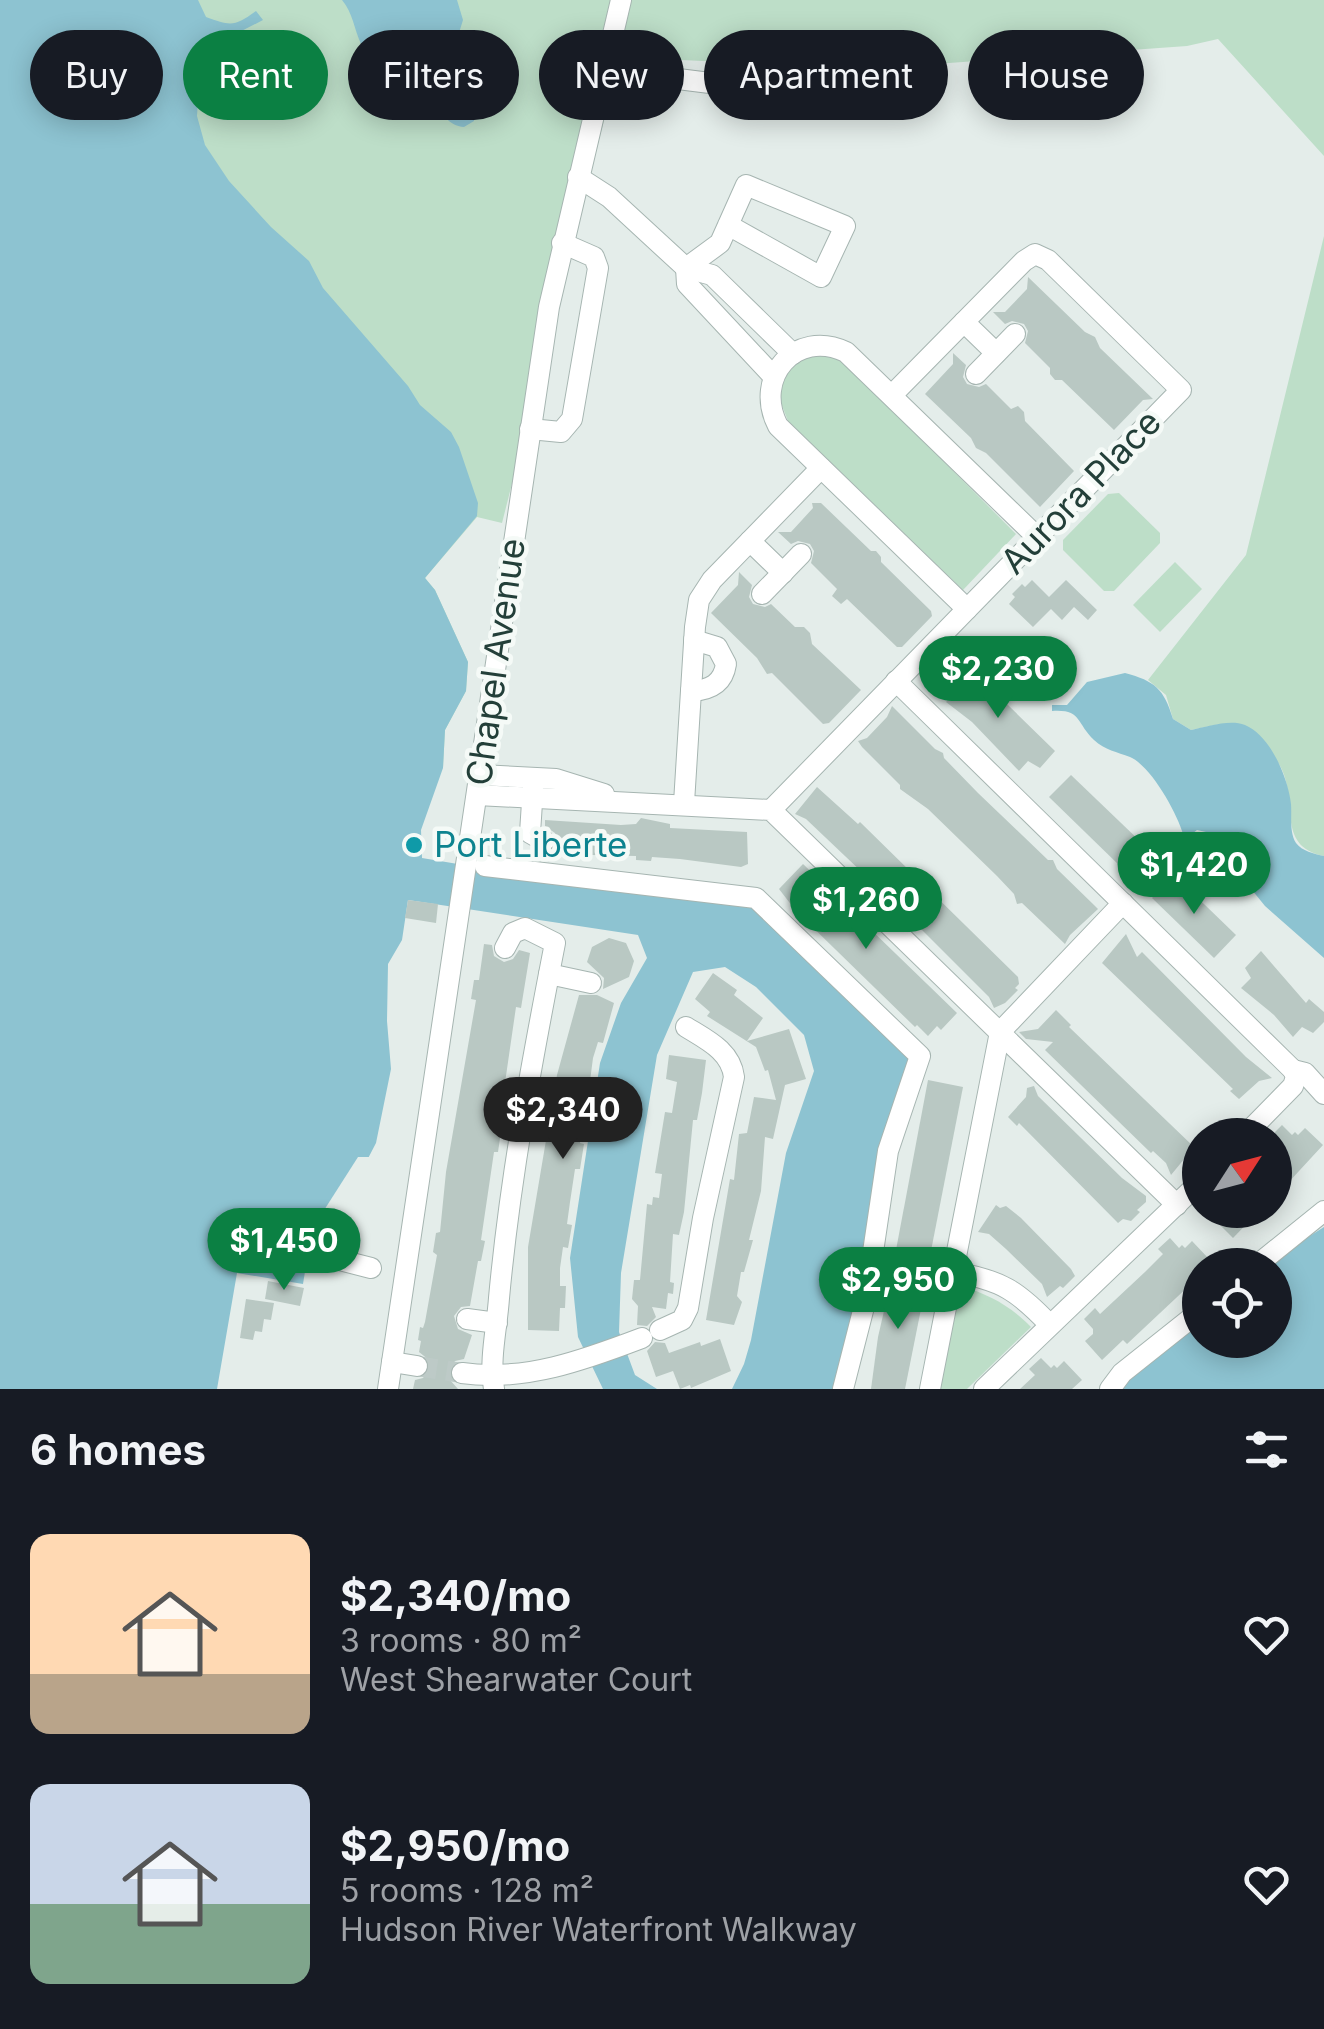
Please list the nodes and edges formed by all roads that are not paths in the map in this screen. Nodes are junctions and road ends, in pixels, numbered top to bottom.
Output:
1 (621, 0) edge
2 (615, 30) edge
3 (593, 120) edge
4 (578, 177) junction
5 (728, 225) junction
6 (562, 243) junction
7 (686, 268) junction
8 (758, 320) junction
9 (964, 322) junction
10 (1015, 334) dead end
11 (739, 340) junction
12 (996, 353) junction
13 (792, 354) junction
14 (976, 374) dead end
15 (774, 378) junction
16 (892, 395) junction
17 (530, 429) junction
18 (821, 468) junction
19 (1037, 537) junction
20 (750, 541) junction
21 (801, 554) dead end
22 (783, 573) junction
23 (762, 594) dead end
24 (967, 609) junction
25 (694, 640) junction
26 (896, 681) junction
27 (691, 691) junction
28 (479, 785) junction
29 (533, 788) junction
30 (684, 803) junction
31 (771, 810) junction
32 (544, 841) dead end
33 (477, 865) junction
34 (1124, 903) junction
35 (505, 948) dead end
36 (549, 974) junction
37 (591, 983) dead end
38 (686, 1027) dead end
39 (1000, 1032) junction
40 (1307, 1070) edge
41 (1324, 1094) edge
42 (1262, 1118) edge
43 (1182, 1200) edge
44 (1177, 1205) junction
45 (1324, 1211) edge
46 (270, 1242) dead end
47 (1278, 1248) edge
48 (371, 1268) dead end
49 (954, 1272) junction
50 (468, 1318) dead end
51 (497, 1323) junction
52 (1182, 1325) edge
53 (1050, 1326) junction
54 (392, 1362) junction
55 (417, 1366) tunnel mouth
56 (462, 1373) tunnel mouth
57 (493, 1382) edge
58 (388, 1389) edge
59 (843, 1389) edge
60 (930, 1389) edge
61 (984, 1389) edge
62 (1110, 1389) edge

1 - 2 street, Chapel Avenue
3 - 4 street, Chapel Avenue
4 - 6 street, Chapel Avenue
4 - 7 street
5 - 5 street
5 - 7 street
6 - 17 street, Chapel Avenue
6 - 17 street
7 - 8 street
7 - 11 street
8 - 11 street
8 - 13 street
9 - 12 street
9 - 16 street
9 - 19 street, Aurora Place
10 - 12 street
11 - 15 street
12 - 14 street
13 - 15 street
13 - 16 street
15 - 18 street
16 - 19 street
17 - 28 street, Chapel Avenue
18 - 20 street
18 - 24 street
19 - 24 street, Aurora Place
20 - 22 street
20 - 25 street
21 - 22 street
22 - 23 street
24 - 26 street, Aurora Place
25 - 27 street
25 - 27 street
26 - 31 street, Aurora Place
26 - 34 street
27 - 30 street
28 - 29 street
28 - 33 street, Chapel Avenue
29 - 30 street
29 - 32 street
30 - 31 street
31 - 39 street
33 - 54 street, Chapel Avenue
33 - 59 street
34 - 39 street
34 - 40 street
35 - 36 street
36 - 37 street
36 - 51 street
38 - 57 street
39 - 44 street
39 - 49 street
40 - 41 street
40 - 42 street
43 - 44 street
44 - 53 street
45 - 47 street
46 - 48 street
49 - 53 street
49 - 60 street
50 - 51 street
51 - 57 street
52 - 62 street
53 - 61 street
54 - 55 street
54 - 58 street, Chapel Avenue
56 - 57 street

